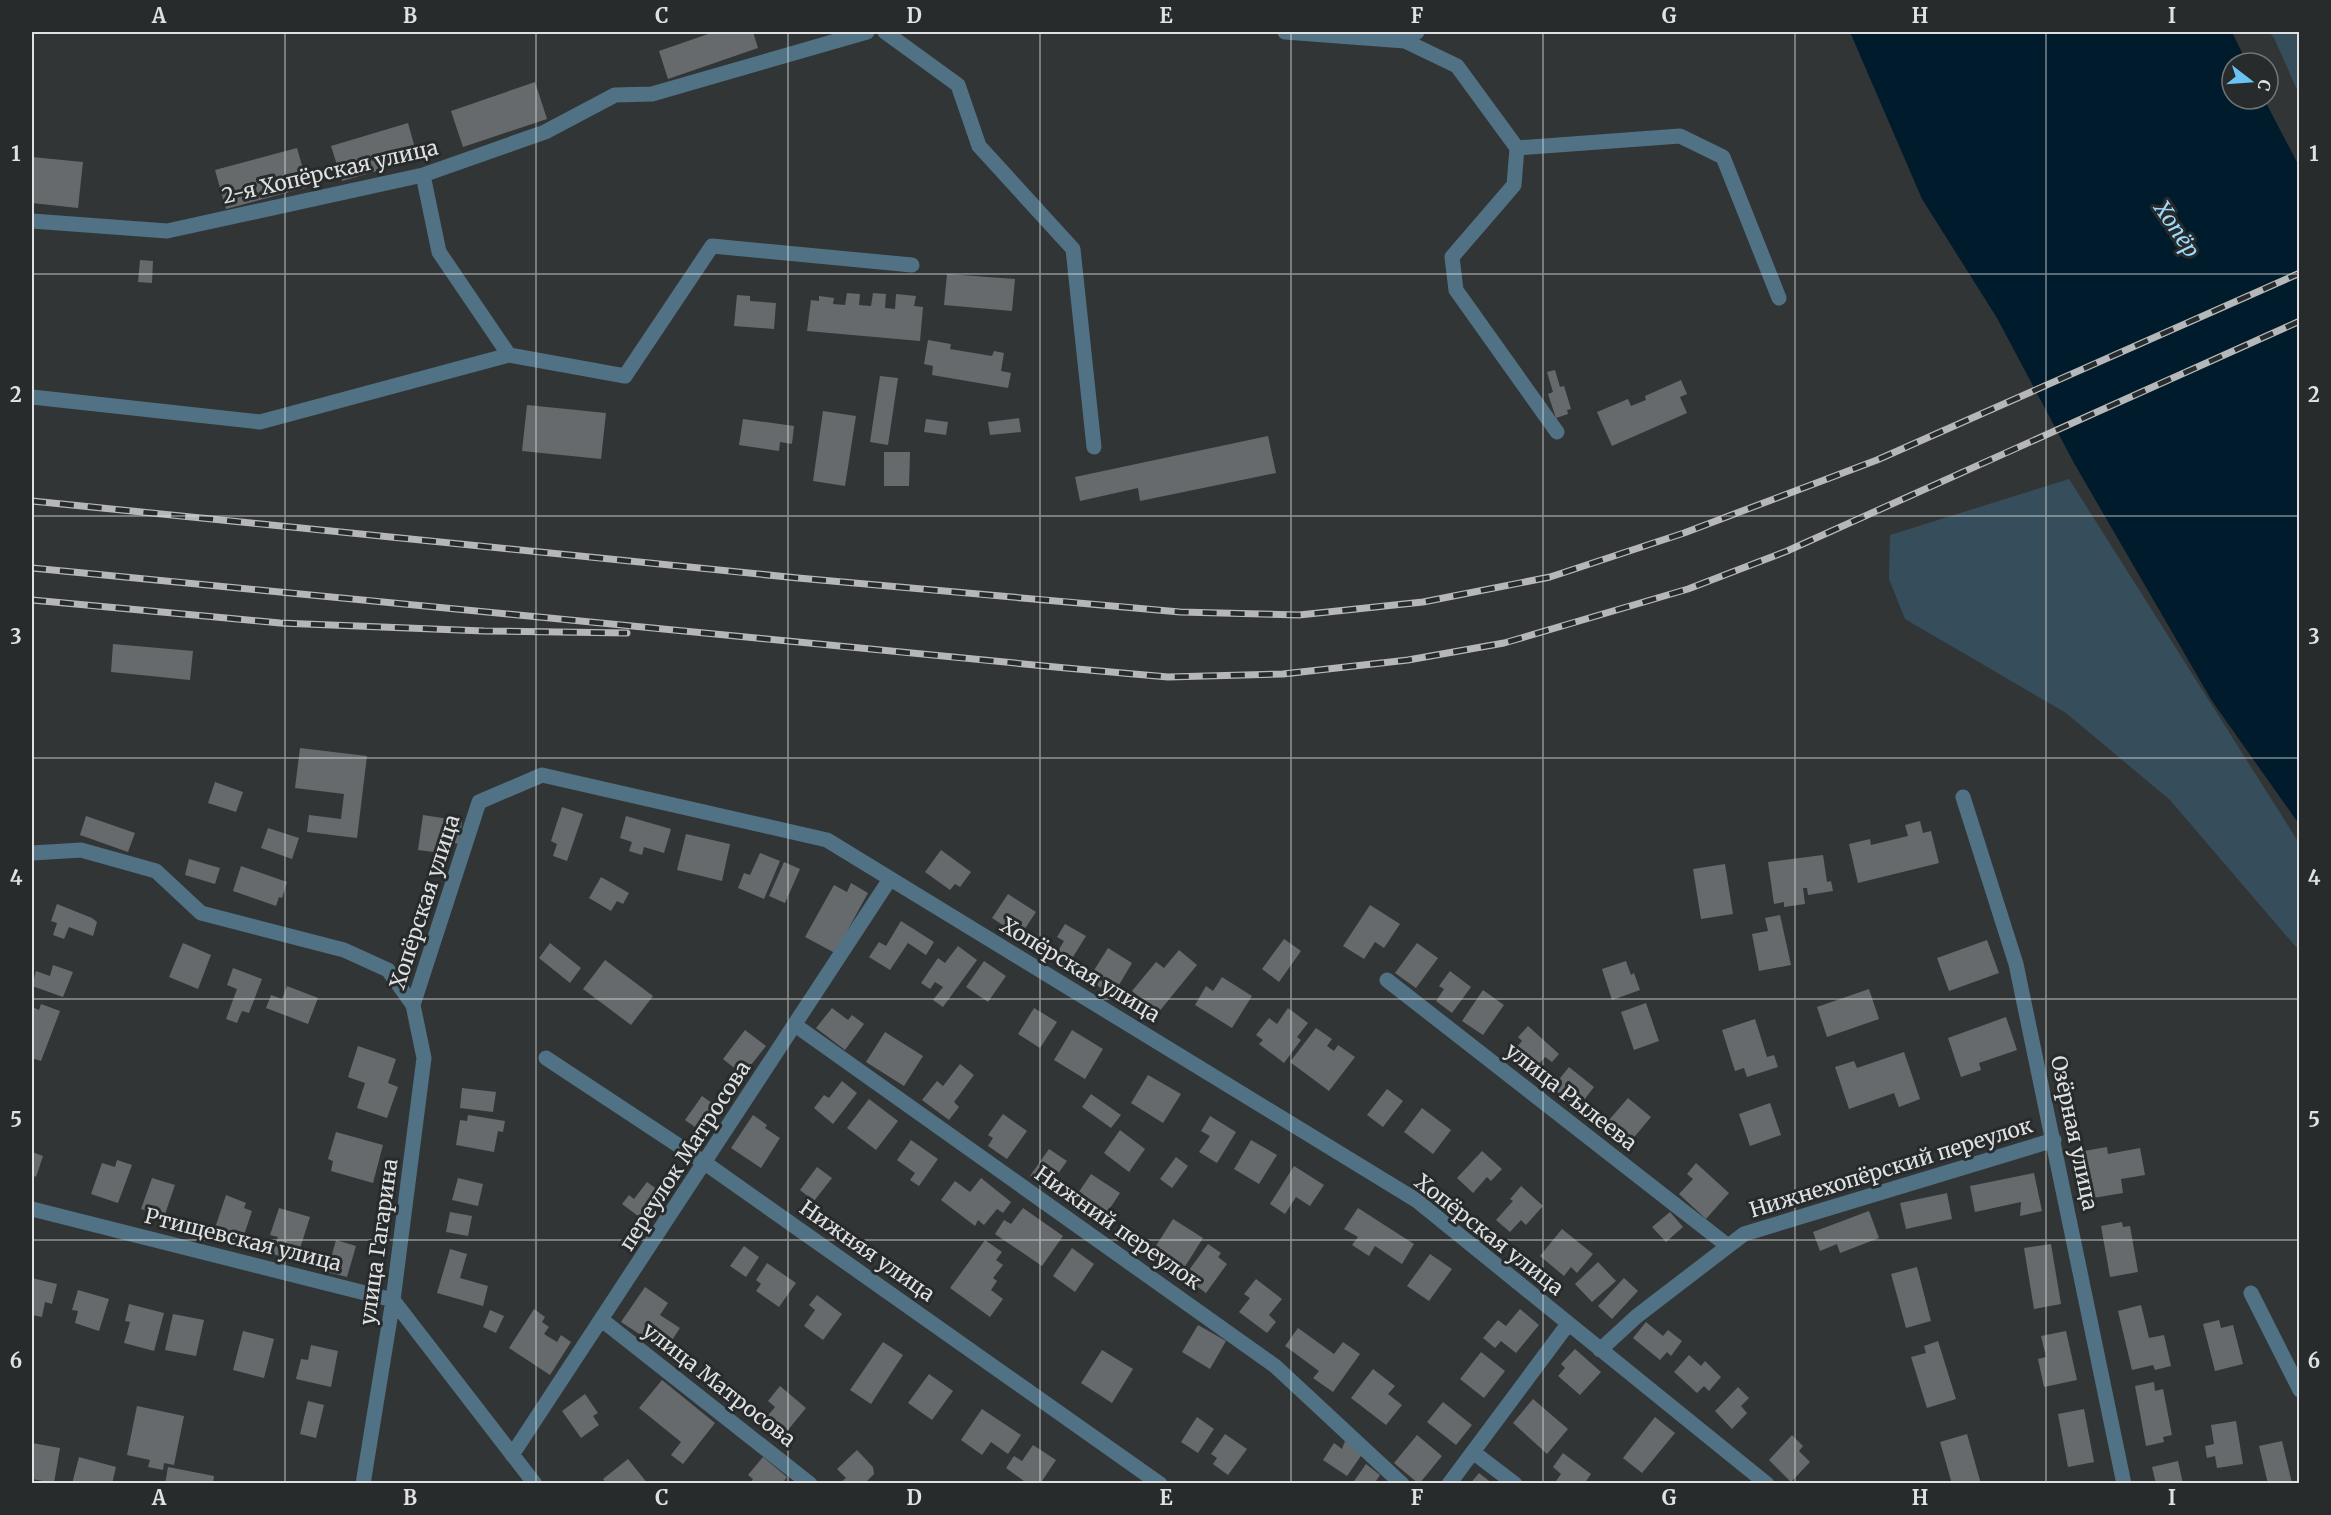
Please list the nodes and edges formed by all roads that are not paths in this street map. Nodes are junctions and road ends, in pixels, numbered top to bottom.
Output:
1 (867, 32) edge
2 (885, 32) edge
3 (1285, 32) edge
4 (1411, 36) edge
5 (1517, 148) junction
6 (423, 175) junction
7 (32, 221) edge
8 (912, 265) dead end
9 (1779, 298) dead end
10 (509, 355) junction
11 (32, 397) edge
12 (1557, 432) dead end
13 (1094, 447) dead end
14 (1963, 797) dead end
15 (32, 853) edge
16 (890, 879) junction
17 (1387, 980) dead end
18 (413, 1005) junction
19 (795, 1025) junction
20 (546, 1058) dead end
21 (2054, 1140) junction
22 (705, 1163) junction
23 (32, 1209) edge
24 (1728, 1246) junction
25 (2251, 1293) dead end
26 (393, 1300) junction
27 (602, 1320) junction
28 (1568, 1324) junction
29 (1600, 1350) junction
30 (2300, 1390) edge
31 (1473, 1452) junction
32 (512, 1455) junction
33 (363, 1484) edge
34 (534, 1484) edge
35 (810, 1484) edge
36 (1160, 1484) edge
37 (1401, 1484) edge
38 (1449, 1484) edge
39 (1515, 1484) edge
40 (1767, 1484) edge
41 (2124, 1484) edge

1 - 6 street, 2-я Хопёрская улица
2 - 13 street
3 - 4 street
4 - 5 street
5 - 9 street
5 - 12 street
6 - 7 street, 2-я Хопёрская улица
6 - 10 street
8 - 10 street
10 - 11 street
14 - 21 street, Озёрная улица
15 - 18 street
16 - 18 street, Хопёрская улица
16 - 19 street, переулок Матросова
16 - 28 street, Хопёрская улица
17 - 24 street, улица Рылеева
18 - 26 street, улица Гагарина
19 - 22 street, переулок Матросова
19 - 37 street, Нижний переулок
20 - 22 street, Нижняя улица
21 - 24 street, Нижнехопёрский переулок
21 - 41 street, Озёрная улица
22 - 27 street, переулок Матросова
22 - 36 street, Нижняя улица
23 - 26 street, Ртищевская улица
24 - 29 street, Нижнехопёрский переулок
25 - 30 street
26 - 32 street
26 - 33 street, улица Гагарина
27 - 32 street, переулок Матросова
27 - 35 street, улица Матросова
28 - 29 street, Хопёрская улица
28 - 31 street
29 - 40 street, Хопёрская улица
31 - 38 street
31 - 39 street
32 - 34 street

